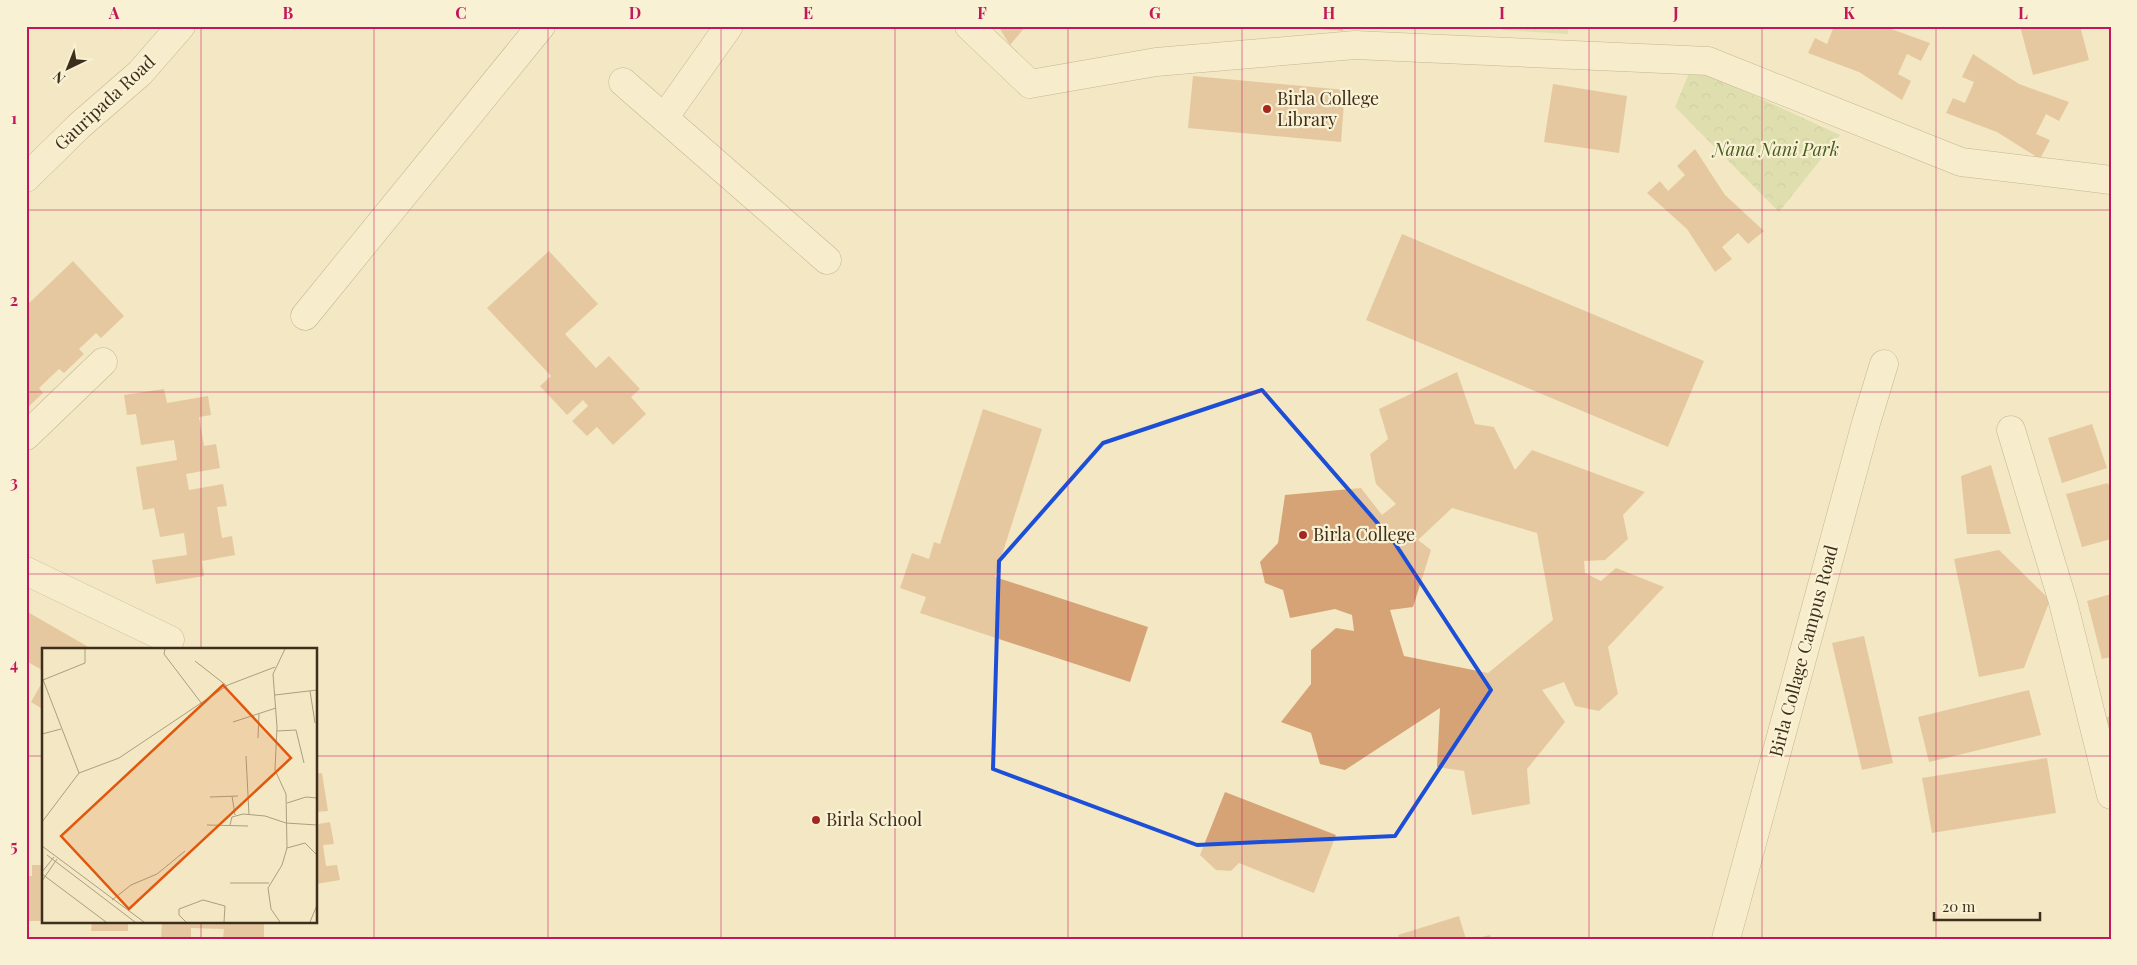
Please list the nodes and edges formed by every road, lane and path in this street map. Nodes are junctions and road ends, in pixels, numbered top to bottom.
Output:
1 (181, 26) edge
2 (541, 26) edge
3 (729, 26) edge
4 (969, 26) edge
5 (624, 82) dead end
6 (664, 118) junction
7 (26, 178) edge
8 (2111, 180) edge
9 (827, 260) dead end
10 (305, 316) dead end
11 (103, 362) dead end
12 (1884, 364) dead end
13 (2011, 430) dead end
14 (26, 436) edge
15 (26, 571) edge
16 (170, 640) dead end
17 (2111, 794) edge
18 (1726, 939) edge

1 - 7 street, Gauripada Road
2 - 10 street
3 - 6 street
4 - 8 street
5 - 6 street
6 - 9 street
11 - 14 street
12 - 18 street, Birla Collage Campus Road
13 - 17 street
15 - 16 street

